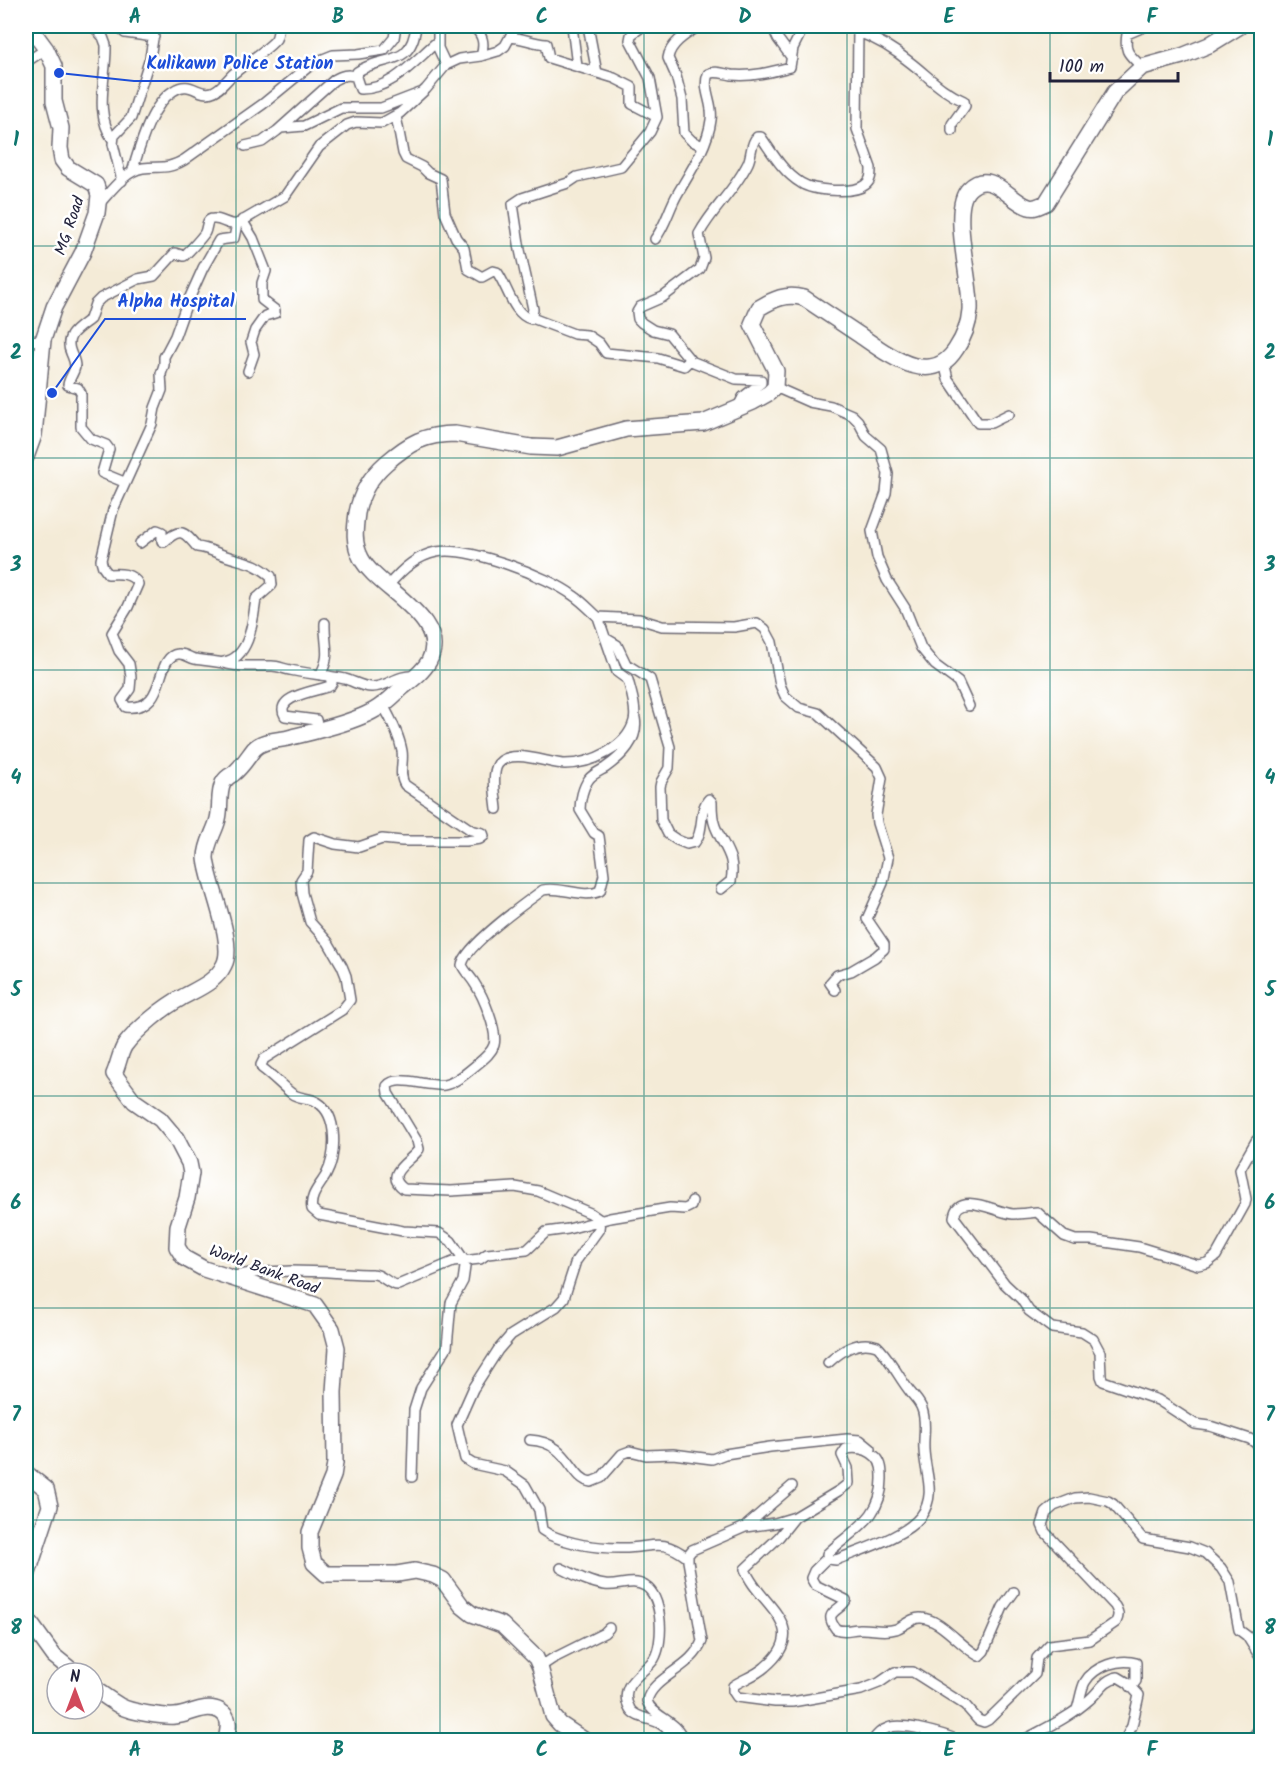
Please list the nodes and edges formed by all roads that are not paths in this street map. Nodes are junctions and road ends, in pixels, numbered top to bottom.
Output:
1 (29, 26) edge
2 (93, 26) edge
3 (117, 26) edge
4 (155, 26) edge
5 (279, 26) edge
6 (396, 26) edge
7 (416, 26) edge
8 (438, 26) edge
9 (473, 26) edge
10 (516, 26) edge
11 (572, 26) edge
12 (588, 26) edge
13 (643, 26) edge
14 (699, 26) edge
15 (772, 26) edge
16 (804, 26) edge
17 (1146, 26) edge
18 (1240, 26) edge
19 (858, 29) edge
20 (510, 37) junction
21 (154, 38) junction
22 (438, 41) junction
23 (46, 49) junction
24 (481, 56) junction
25 (792, 58) junction
26 (26, 62) edge
27 (446, 65) junction
28 (577, 66) junction
29 (1142, 67) junction
30 (597, 73) junction
31 (356, 77) junction
32 (422, 93) junction
33 (396, 116) junction
34 (657, 117) junction
35 (277, 131) junction
36 (952, 131) dead end
37 (113, 140) junction
38 (245, 146) dead end
39 (702, 146) junction
40 (132, 172) junction
41 (122, 181) junction
42 (98, 204) junction
43 (240, 222) junction
44 (655, 239) dead end
45 (532, 318) junction
46 (43, 340) junction
47 (26, 341) edge
48 (690, 360) junction
49 (944, 362) junction
50 (33, 366) edge
51 (249, 371) dead end
52 (775, 387) junction
53 (737, 409) junction
54 (1009, 414) dead end
55 (26, 457) edge
56 (124, 483) junction
57 (140, 543) dead end
58 (388, 586) junction
59 (598, 617) junction
60 (325, 623) dead end
61 (605, 638) junction
62 (222, 662) junction
63 (325, 676) junction
64 (417, 676) junction
65 (383, 705) junction
66 (969, 706) dead end
67 (635, 718) junction
68 (318, 729) junction
69 (497, 809) dead end
70 (721, 889) dead end
71 (835, 990) dead end
72 (1262, 1135) edge
73 (692, 1201) dead end
74 (600, 1220) junction
75 (464, 1260) junction
76 (228, 1277) junction
77 (828, 1363) dead end
78 (530, 1440) dead end
79 (1262, 1448) edge
80 (876, 1456) junction
81 (26, 1473) edge
82 (412, 1477) dead end
83 (792, 1486) dead end
84 (795, 1517) junction
85 (745, 1527) junction
86 (688, 1558) junction
87 (827, 1558) junction
88 (561, 1568) dead end
89 (26, 1579) edge
90 (1014, 1592) dead end
91 (26, 1617) edge
92 (609, 1628) dead end
93 (1262, 1660) edge
94 (60, 1661) edge
95 (540, 1668) junction
96 (1131, 1687) junction
97 (105, 1696) edge
98 (1077, 1709) junction
99 (1262, 1726) edge
100 (226, 1740) edge
101 (584, 1740) edge
102 (681, 1740) edge
103 (873, 1740) edge
104 (958, 1740) edge
105 (1024, 1740) edge
106 (1125, 1740) edge
107 (1250, 1740) edge

1 - 23 main road, MG Road
2 - 37 street
3 - 21 street
4 - 21 street
5 - 40 street
6 - 40 street
7 - 31 street
8 - 22 street
9 - 24 street
10 - 20 street
11 - 28 street
12 - 30 street
13 - 34 street
14 - 39 street
15 - 25 street
16 - 25 street
17 - 29 street
18 - 29 main road
19 - 36 street
19 - 48 street
20 - 24 street
20 - 28 street
21 - 37 street
22 - 27 street
22 - 31 street
23 - 26 street
23 - 42 main road, MG Road
24 - 27 street
25 - 39 street
27 - 32 street
28 - 30 street
29 - 49 main road
30 - 34 street
31 - 35 street
32 - 33 street
32 - 35 street
33 - 43 street
33 - 45 street
34 - 45 street
35 - 38 street
37 - 41 street
39 - 44 street
40 - 41 street
41 - 42 street
42 - 46 main road, MG Road
43 - 51 street
43 - 56 street
43 - 56 street
45 - 48 street
46 - 47 street
46 - 50 main road, MG Road
48 - 53 street
49 - 52 main road
49 - 54 street
50 - 55 main road, MG Road
52 - 53 main road, World Bank Road
52 - 66 street
53 - 58 main road, World Bank Road
56 - 62 street
57 - 62 street
58 - 59 street
58 - 64 main road, World Bank Road
59 - 61 street
59 - 71 street
60 - 63 street
61 - 67 street
61 - 70 street
62 - 63 street
63 - 64 street
63 - 68 street
64 - 65 main road, World Bank Road
65 - 68 main road, World Bank Road
65 - 75 street
67 - 69 street
67 - 74 street
68 - 76 main road, World Bank Road
72 - 79 street
73 - 74 street
74 - 75 street
74 - 86 street
75 - 76 street
75 - 82 street
76 - 95 main road, World Bank Road
77 - 87 street
78 - 80 street
80 - 84 street
80 - 87 street
81 - 89 main road
83 - 85 street
84 - 85 street
84 - 93 street
85 - 86 street
86 - 102 street
87 - 90 street
88 - 102 street
91 - 94 main road
92 - 95 street
95 - 101 main road, World Bank Road
96 - 98 street
96 - 98 street
96 - 106 street
97 - 100 main road
98 - 105 street
99 - 107 street
103 - 104 street

